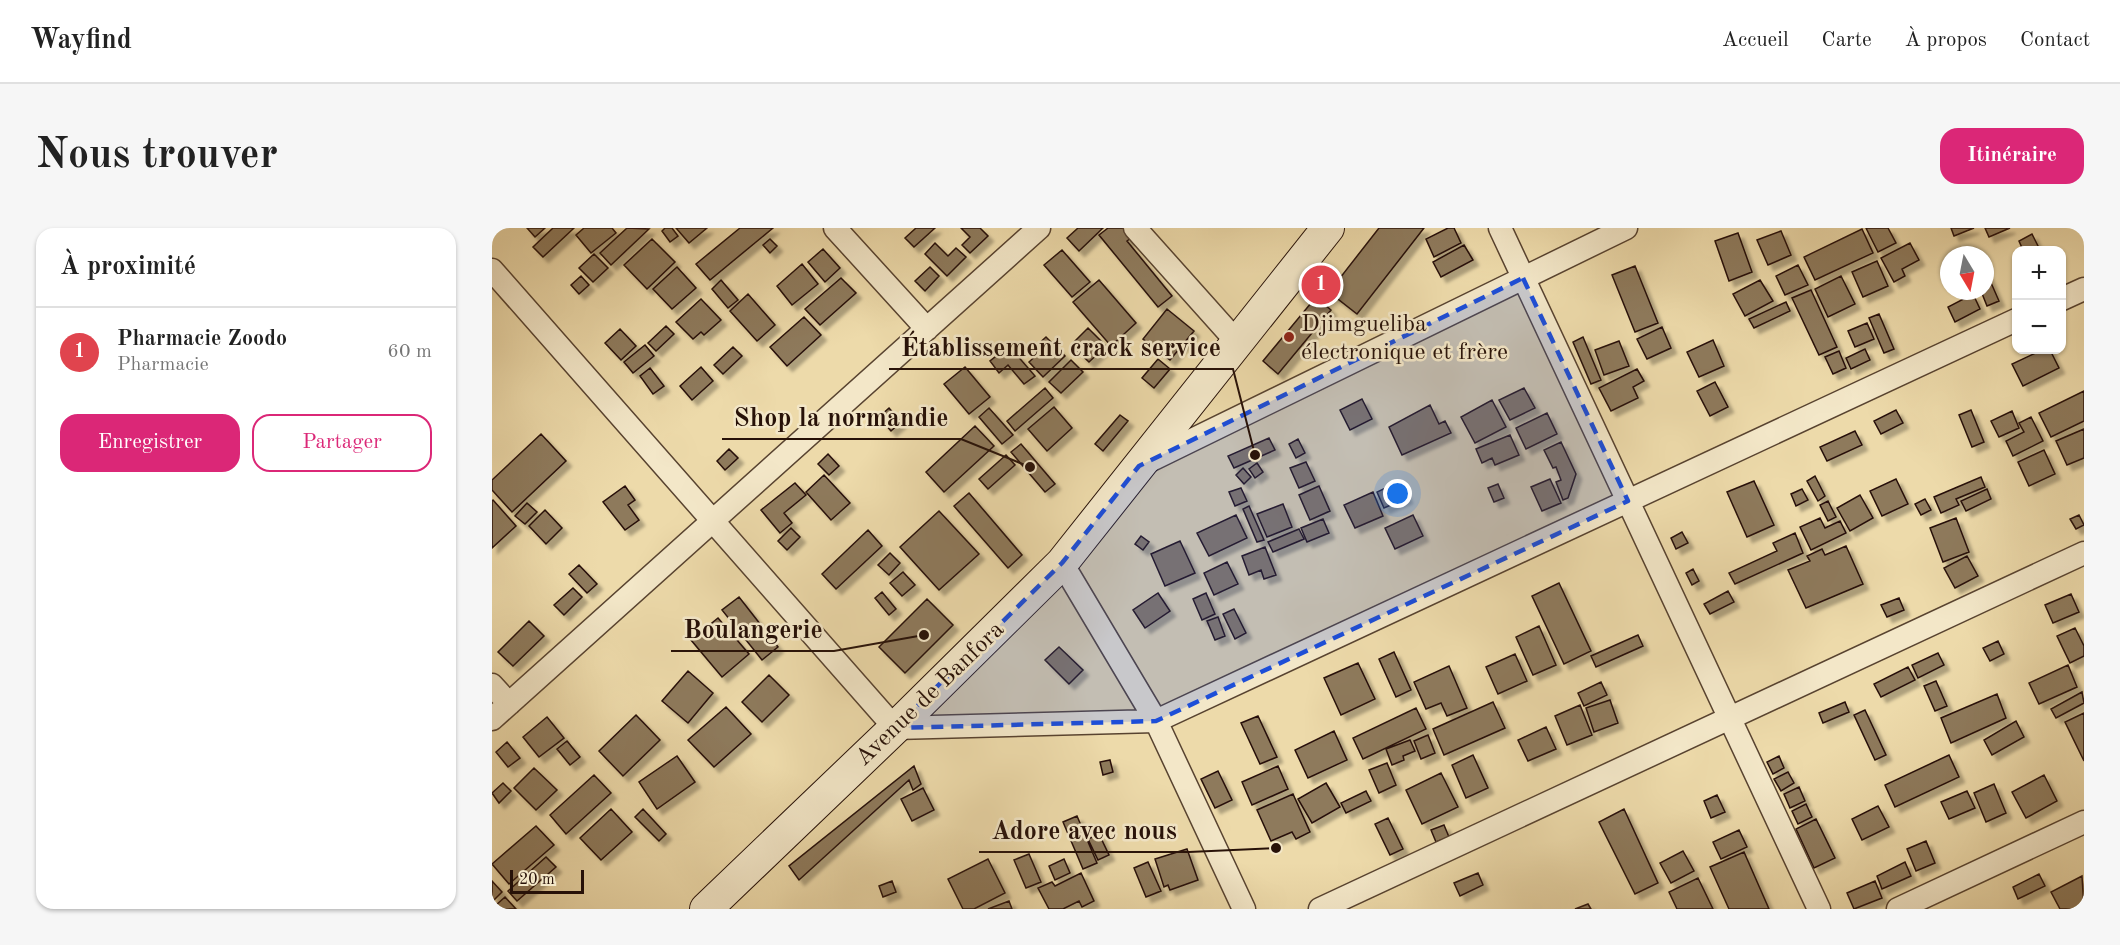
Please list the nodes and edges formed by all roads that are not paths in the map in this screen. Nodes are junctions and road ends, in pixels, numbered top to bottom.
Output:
1 (836, 228) edge
2 (1040, 228) edge
3 (1135, 228) edge
4 (1329, 228) edge
5 (1500, 228) edge
6 (1626, 228) edge
7 (492, 270) edge
8 (1523, 278) junction
9 (2084, 289) edge
10 (2066, 297) edge
11 (2012, 322) edge
12 (927, 329) junction
13 (1237, 342) junction
14 (1139, 466) junction
15 (1628, 501) junction
16 (714, 520) junction
17 (2084, 553) edge
18 (1062, 563) junction
19 (492, 685) edge
20 (509, 704) junction
21 (1730, 718) junction
22 (492, 719) edge
23 (1156, 721) junction
24 (896, 728) junction
25 (2084, 822) edge
26 (706, 909) edge
27 (1244, 909) edge
28 (1320, 909) edge
29 (1819, 909) edge
30 (1898, 909) edge

1 - 12 street
2 - 12 street
3 - 13 street
4 - 13 main road, Avenue de Banfora
5 - 8 street
6 - 8 street, Avenue de Banfora
7 - 16 street
8 - 14 street, Avenue de Banfora
8 - 15 street
9 - 10 street
11 - 15 street
12 - 16 street
13 - 14 main road, Avenue de Banfora
14 - 18 main road, Avenue de Banfora
15 - 21 street
15 - 23 street
16 - 20 street
16 - 24 street
17 - 21 street
18 - 23 street
18 - 24 main road, Avenue de Banfora
19 - 20 street
20 - 22 street
21 - 28 street
21 - 29 street
23 - 24 street
23 - 27 street
24 - 26 main road, Avenue de Banfora
25 - 30 street

